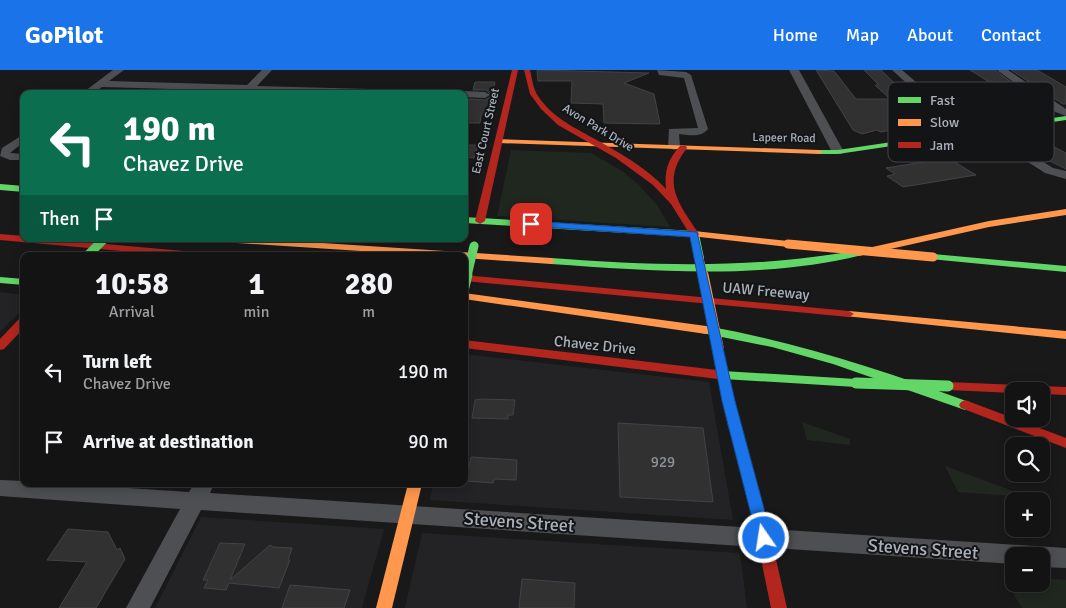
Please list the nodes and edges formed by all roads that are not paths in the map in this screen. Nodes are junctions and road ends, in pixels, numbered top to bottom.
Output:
1 (120, 70) edge
2 (267, 70) edge
3 (662, 70) edge
4 (794, 70) edge
5 (897, 70) edge
6 (1002, 70) edge
7 (513, 75) edge
8 (528, 75) edge
9 (911, 82) edge
10 (1019, 82) edge
11 (100, 84) junction
12 (92, 90) edge
13 (226, 90) edge
14 (248, 90) edge
15 (468, 94) edge
16 (485, 95) dead end
17 (1054, 107) edge
18 (1066, 113) edge
19 (20, 140) edge
20 (499, 141) junction
21 (599, 144) junction
22 (888, 145) edge
23 (679, 148) junction
24 (838, 152) junction
25 (20, 157) edge
26 (1036, 162) edge
27 (1066, 175) edge
28 (0, 188) edge
29 (20, 189) edge
30 (672, 198) junction
31 (1066, 201) edge
32 (1066, 212) edge
33 (468, 224) edge
34 (477, 233) junction
35 (694, 234) junction
36 (0, 237) edge
37 (20, 239) edge
38 (911, 241) junction
39 (51, 242) edge
40 (101, 242) edge
41 (249, 242) edge
42 (279, 242) edge
43 (123, 249) junction
44 (91, 252) edge
45 (145, 252) edge
46 (159, 252) edge
47 (348, 252) edge
48 (443, 252) edge
49 (468, 254) edge
50 (468, 264) edge
51 (1066, 269) edge
52 (468, 270) edge
53 (619, 277) dead end
54 (468, 278) edge
55 (0, 280) edge
56 (20, 282) edge
57 (696, 284) dead end
58 (716, 286) dead end
59 (468, 297) edge
60 (20, 325) edge
61 (1066, 335) edge
62 (468, 344) edge
63 (0, 346) edge
64 (723, 375) junction
65 (1066, 390) edge
66 (959, 402) junction
67 (1066, 444) edge
68 (1066, 448) edge
69 (414, 487) edge
70 (0, 488) edge
71 (200, 492) edge
72 (407, 515) junction
73 (764, 538) junction
74 (1005, 554) edge
75 (1050, 557) edge
76 (1066, 558) edge
77 (138, 608) edge
78 (384, 608) edge
79 (779, 608) edge

1 - 11 street
2 - 14 street
3 - 23 street
4 - 24 street
5 - 9 street
6 - 10 street
7 - 8 main road
7 - 20 main road, East Court Street
8 - 21 main road, Avon Park Drive
11 - 12 street
11 - 13 street
15 - 16 street
17 - 18 street
19 - 25 street
20 - 21 main road, Lapeer Road
20 - 34 main road, East Court Street
21 - 23 main road, Lapeer Road
21 - 30 main road, Avon Park Drive
22 - 24 main road, Lapeer Road
23 - 24 main road, Lapeer Road
23 - 30 main road
26 - 27 street
28 - 29 main road
30 - 35 main road
31 - 38 main road
32 - 38 main road
33 - 34 main road
34 - 35 main road
34 - 52 main road, East Court Street, bridge
35 - 51 main road, bridge
35 - 64 main road, bridge
36 - 37 main road
38 - 49 main road
39 - 43 main road
40 - 44 main road, bridge
41 - 47 main road
42 - 48 main road
43 - 45 main road
43 - 46 main road
50 - 53 main road
54 - 61 main road, UAW Freeway
55 - 56 main road
57 - 58 main road, UAW Freeway
59 - 66 main road
60 - 63 main road
62 - 64 main road, Chavez Drive
64 - 65 main road, Chavez Drive, bridge
64 - 73 main road
66 - 67 main road
66 - 68 main road
69 - 72 main road
70 - 71 street, Stevens Street
71 - 72 street, Stevens Street
71 - 77 street
72 - 73 street, Stevens Street
72 - 78 main road
73 - 74 street, Stevens Street
73 - 79 main road
75 - 76 street

